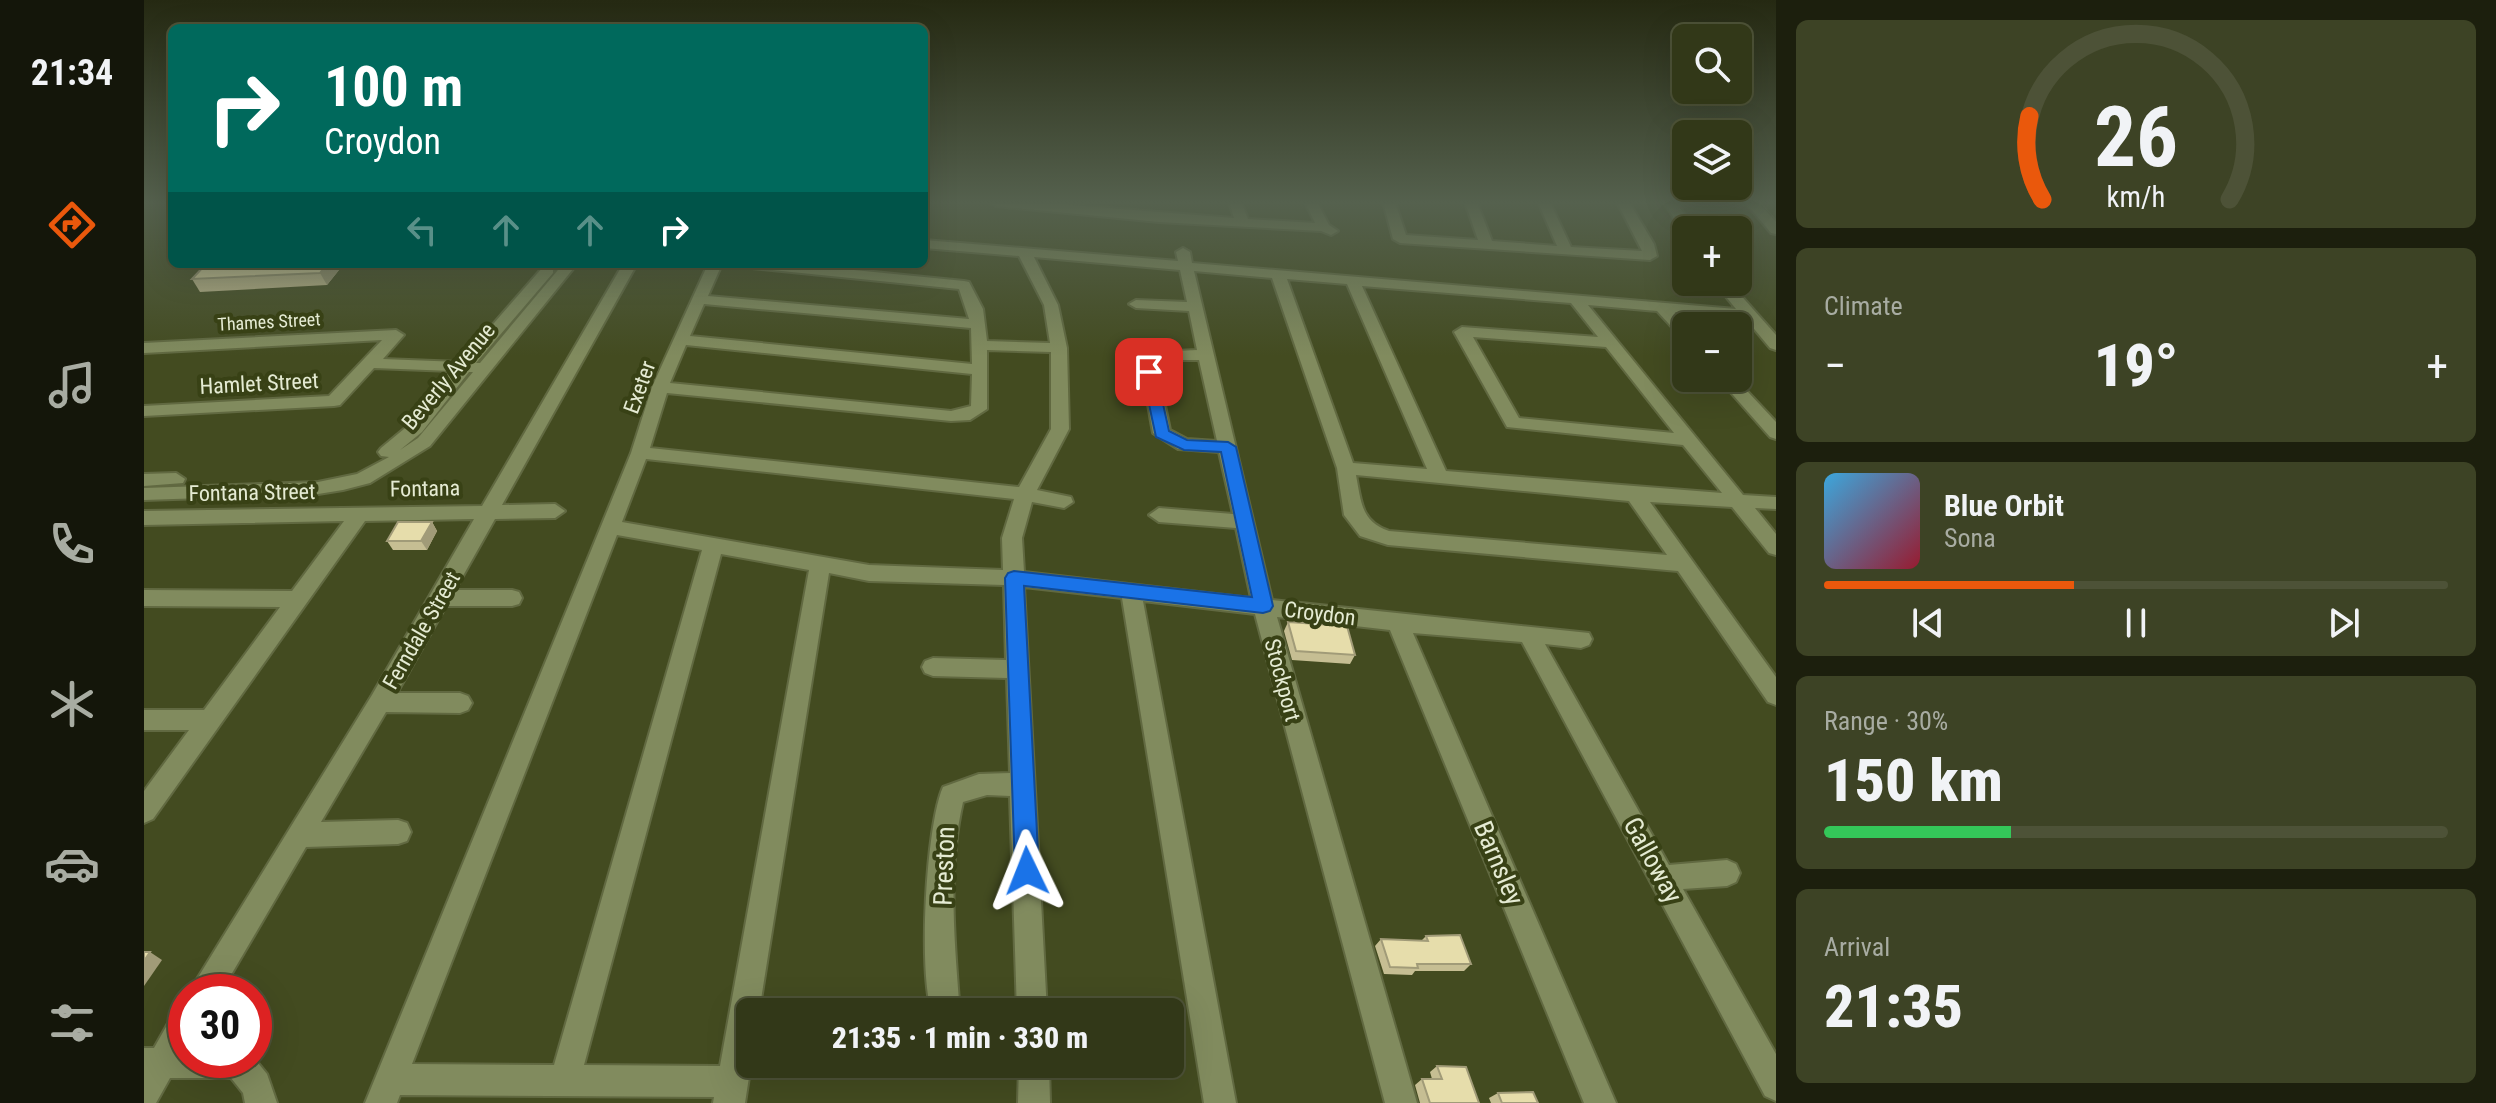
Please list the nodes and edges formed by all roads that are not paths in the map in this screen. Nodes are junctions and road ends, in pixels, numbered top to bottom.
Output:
1 (1025, 253) edge
2 (1058, 253) edge
3 (1619, 253) edge
4 (1649, 253) edge
5 (1185, 259) junction
6 (550, 268) edge
7 (567, 268) edge
8 (628, 268) edge
9 (713, 268) edge
10 (792, 268) edge
11 (1278, 275) junction
12 (1353, 281) junction
13 (1733, 296) edge
14 (697, 299) junction
15 (1576, 300) junction
16 (1136, 304) dead end
17 (1196, 307) junction
18 (1662, 307) junction
19 (1710, 312) edge
20 (1746, 312) edge
21 (1752, 316) edge
22 (1672, 318) edge
23 (1752, 319) edge
24 (1776, 319) edge
25 (976, 324) junction
26 (396, 335) joint
27 (680, 340) junction
28 (1610, 343) junction
29 (981, 345) junction
30 (1776, 345) edge
31 (144, 348) edge
32 (1059, 348) junction
33 (1207, 355) junction
34 (371, 363) junction
35 (464, 367) junction
36 (486, 367) junction
37 (979, 370) junction
38 (660, 387) junction
39 (1739, 392) edge
40 (144, 411) edge
41 (1776, 433) edge
42 (1689, 440) junction
43 (1228, 447) junction
44 (640, 453) junction
45 (1346, 468) junction
46 (1440, 478) junction
47 (144, 480) edge
48 (144, 494) edge
49 (1025, 494) junction
50 (1635, 495) junction
51 (1739, 501) junction
52 (1064, 502) dead end
53 (1776, 503) edge
54 (491, 511) junction
55 (555, 511) dead end
56 (360, 513) junction
57 (1159, 515) dead end
58 (144, 518) edge
59 (1245, 522) junction
60 (611, 527) junction
61 (714, 543) junction
62 (1776, 548) edge
63 (820, 564) junction
64 (1684, 564) junction
65 (1014, 578) junction
66 (1131, 591) junction
67 (144, 598) edge
68 (439, 598) junction
69 (512, 598) dead end
70 (299, 599) junction
71 (1263, 606) junction
72 (1398, 623) junction
73 (1529, 635) junction
74 (1581, 639) dead end
75 (933, 667) dead end
76 (1017, 669) junction
77 (1776, 695) edge
78 (380, 702) junction
79 (460, 703) dead end
80 (144, 720) edge
81 (209, 720) junction
82 (1024, 787) junction
83 (144, 811) edge
84 (398, 832) dead end
85 (302, 835) junction
86 (1727, 873) dead end
87 (1664, 878) junction
88 (215, 974) edge
89 (944, 998) edge
90 (1032, 998) edge
91 (168, 1044) edge
92 (1766, 1049) edge
93 (152, 1063) edge
94 (1034, 1078) edge
95 (565, 1079) junction
96 (1776, 1085) edge
97 (385, 1091) edge
98 (144, 1093) edge
99 (729, 1093) edge
100 (261, 1103) edge
101 (1034, 1103) edge
102 (1220, 1103) edge
103 (1401, 1103) edge
104 (1600, 1103) edge

1 - 32 street
2 - 5 street
3 - 4 street
5 - 11 street
5 - 17 street, Stockport
6 - 35 street, Beverly Avenue
7 - 36 street, Beverly Avenue
8 - 54 street, Ferndale Street
9 - 14 street, Exeter
10 - 25 street
11 - 12 street
11 - 45 street
12 - 15 street
12 - 46 street
13 - 20 street
14 - 25 street
14 - 27 street, Exeter
15 - 18 street
15 - 28 street
16 - 17 street
17 - 33 street, Stockport
18 - 19 street
18 - 22 street
21 - 24 street
23 - 30 street
25 - 29 street
26 - 31 street, Thames Street
26 - 34 street, Hamlet Street
27 - 37 street
27 - 38 street, Exeter
28 - 42 street
28 - 42 street
29 - 32 street
29 - 37 street
32 - 49 street
33 - 43 street, Stockport
33 - 43 street
34 - 35 street
34 - 40 street, Hamlet Street
35 - 36 street
35 - 47 street, Beverly Avenue
36 - 48 street, Beverly Avenue
37 - 38 street
38 - 44 street, Exeter
39 - 41 street
42 - 51 street
43 - 59 street, Stockport
44 - 49 street
44 - 60 street, Exeter
45 - 46 street
45 - 64 street
46 - 50 street
49 - 52 street
49 - 65 street
50 - 51 street
50 - 64 street
51 - 53 street
51 - 62 street
54 - 55 street, Fontana
54 - 56 street, Fontana
54 - 68 street, Ferndale Street
56 - 58 street, Fontana Street
56 - 70 street
57 - 59 street
59 - 71 street, Stockport
60 - 61 street, Croydon
60 - 97 street, Exeter
61 - 63 street, Croydon
61 - 95 street
63 - 65 street, Croydon
63 - 99 street
64 - 77 street
65 - 66 street, Croydon
65 - 76 street
66 - 71 street, Croydon
66 - 102 street
67 - 70 street
68 - 69 street
68 - 78 street, Ferndale Street
70 - 81 street
71 - 72 street, Croydon
71 - 103 street, Stockport
72 - 73 street, Croydon
72 - 104 street, Barnsley
73 - 74 street, Croydon
73 - 87 street, Galloway
75 - 76 street
76 - 82 street
78 - 79 street
78 - 85 street, Ferndale Street
80 - 81 street
81 - 83 street
82 - 89 street, Preston
82 - 90 street
84 - 85 street
85 - 88 street, Ferndale Street
86 - 87 street
87 - 92 street, Galloway
91 - 93 street
92 - 96 street, Galloway
93 - 98 street
93 - 100 street
94 - 101 street
95 - 97 street
95 - 99 street

